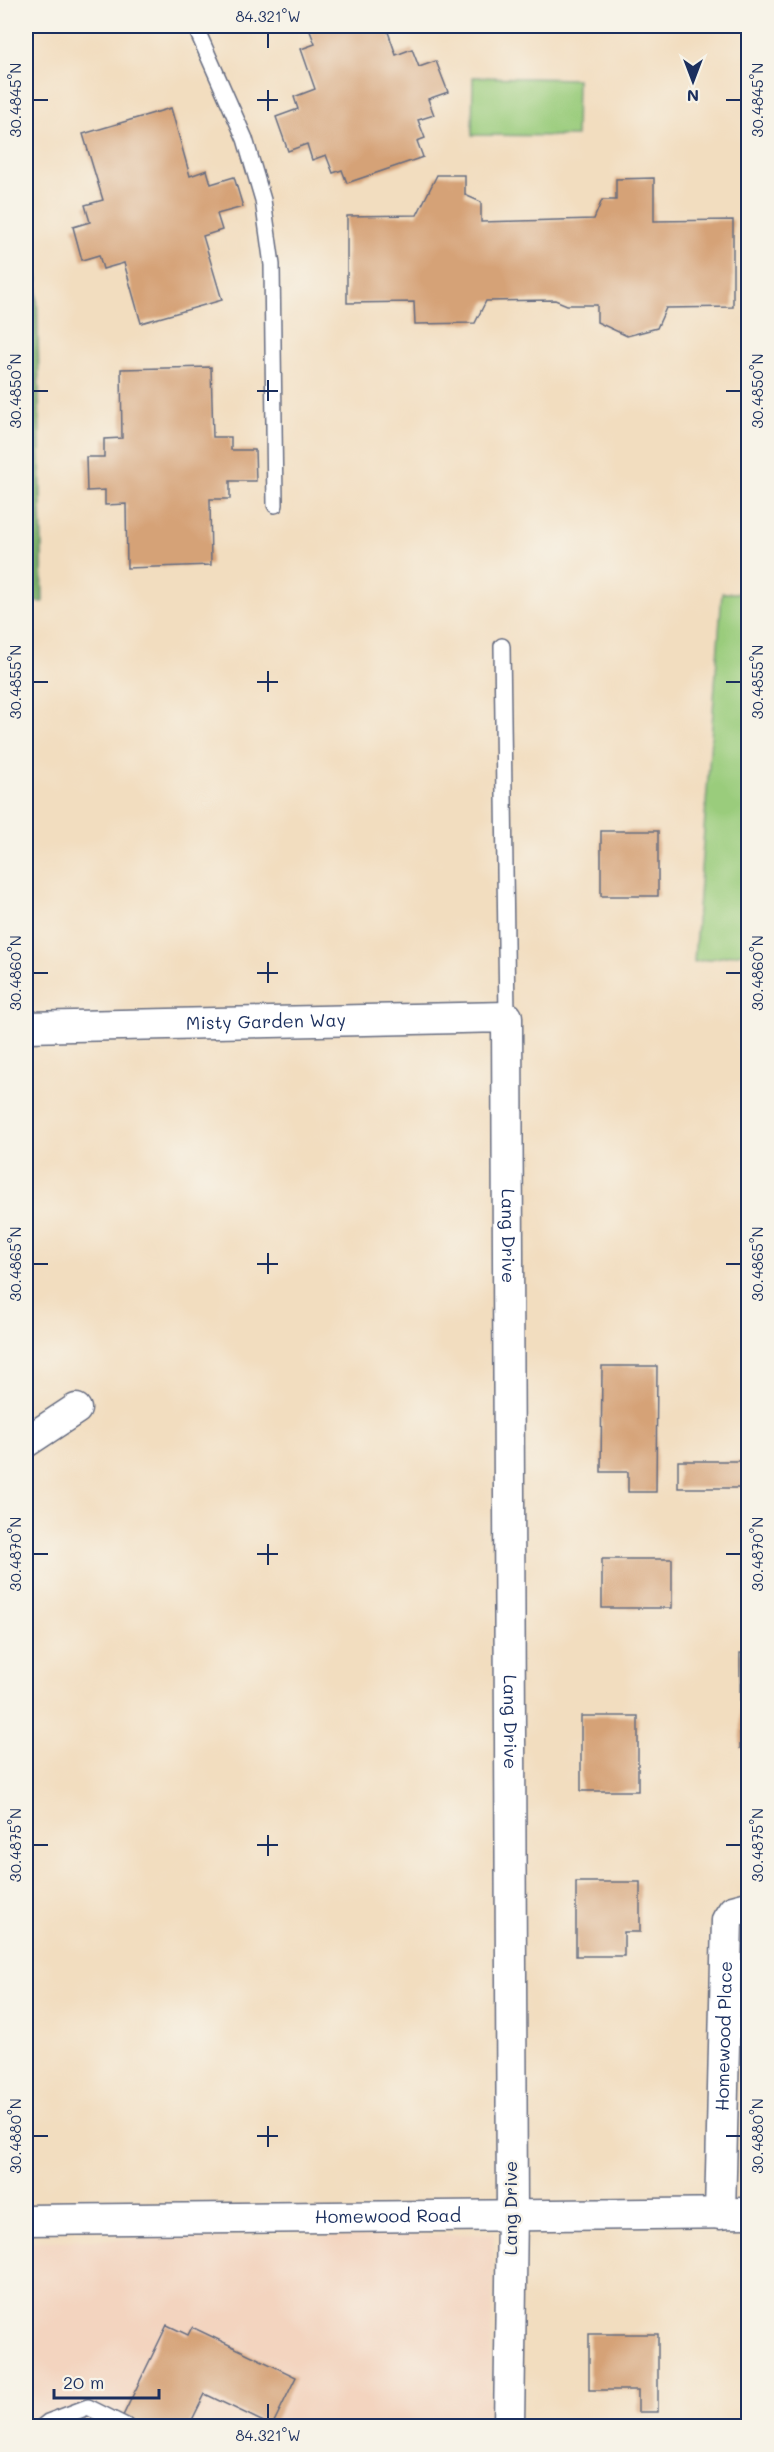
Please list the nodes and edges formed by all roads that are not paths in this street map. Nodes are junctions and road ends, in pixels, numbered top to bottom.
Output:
1 (195, 26) edge
2 (275, 505) dead end
3 (502, 646) dead end
4 (507, 1017) junction
5 (26, 1027) edge
6 (76, 1409) dead end
7 (26, 1442) edge
8 (748, 1906) edge
9 (512, 2214) junction
10 (734, 2214) edge
11 (26, 2220) edge
12 (43, 2427) edge
13 (126, 2427) edge
14 (509, 2427) edge

1 - 2 lane
3 - 4 lane
4 - 5 street, Misty Garden Way
4 - 9 street, Lang Drive
6 - 7 street
8 - 10 street, Homewood Place
9 - 10 street, Homewood Road
9 - 11 street, Homewood Road
9 - 14 street, Lang Drive
12 - 13 lane

